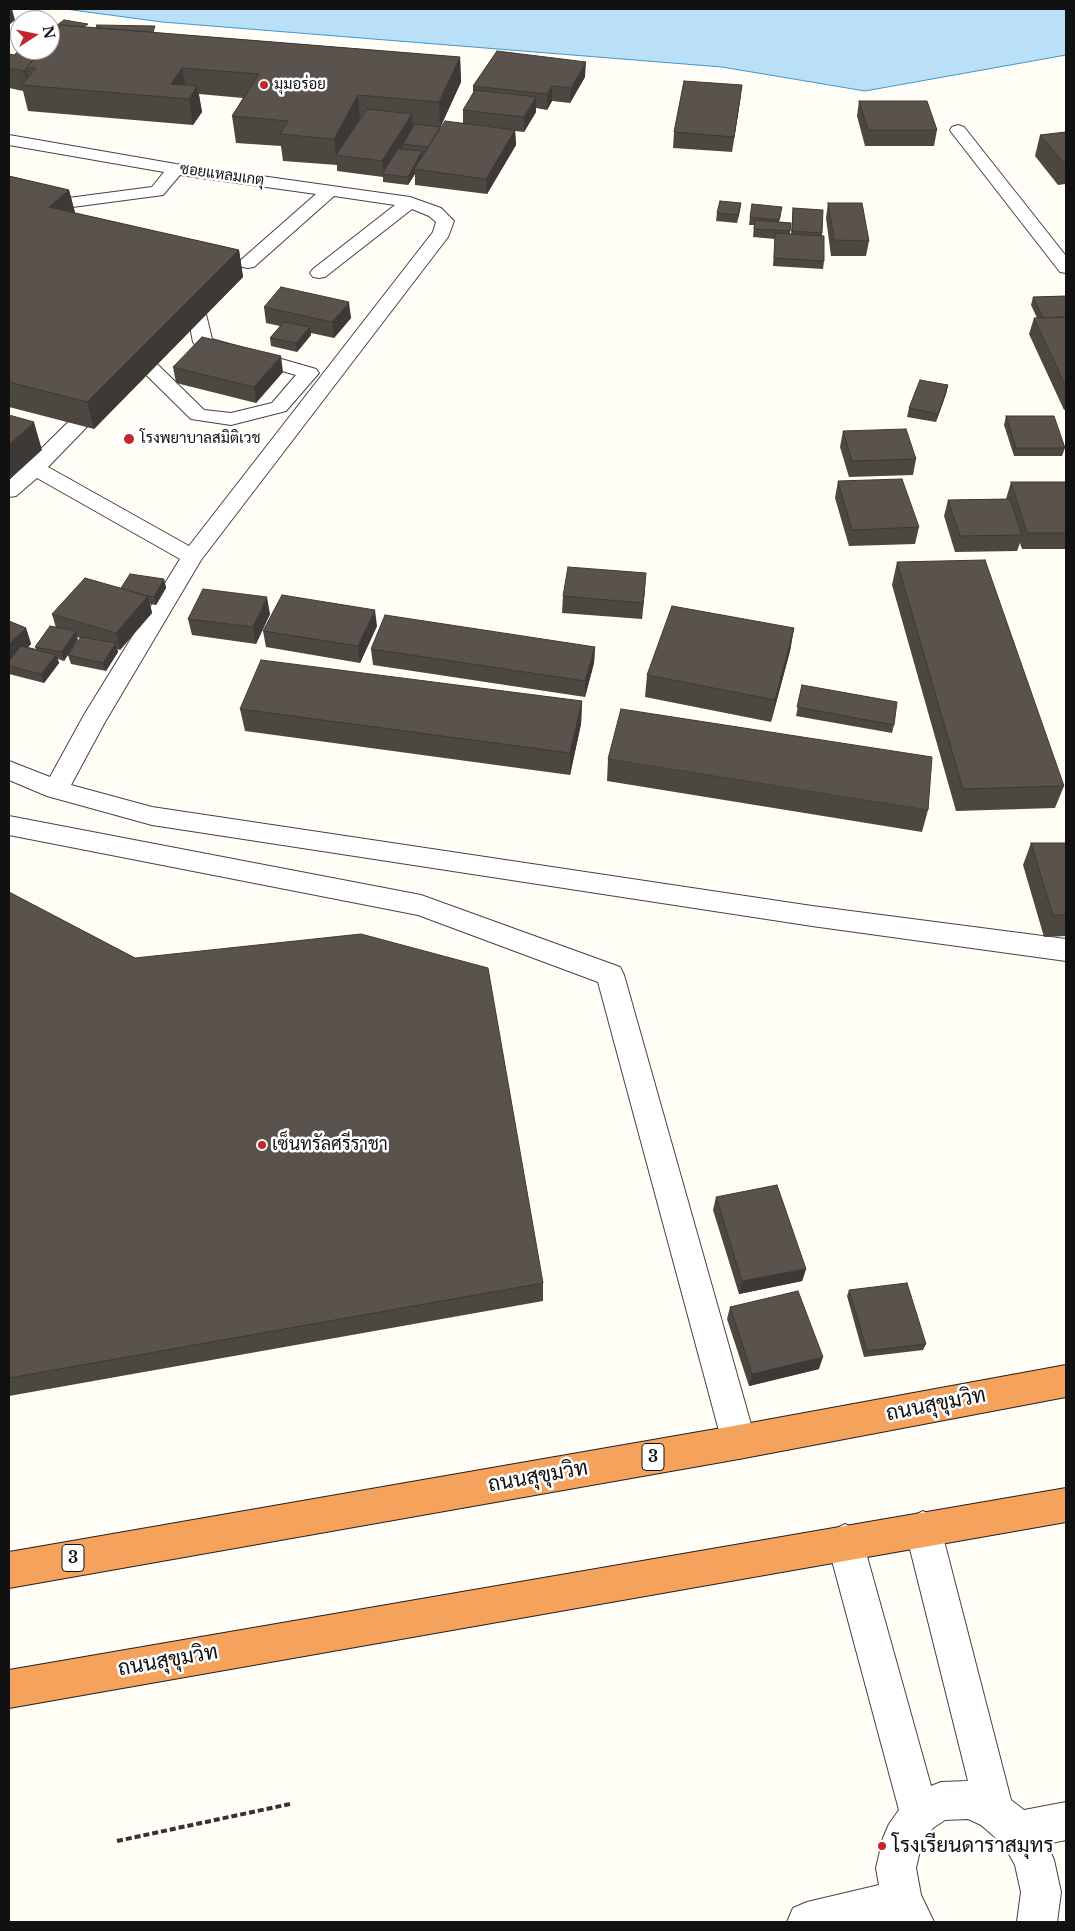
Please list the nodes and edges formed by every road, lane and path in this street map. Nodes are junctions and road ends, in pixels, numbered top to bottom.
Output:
1 (958, 130) dead end
2 (9, 140) edge
3 (176, 169) junction
4 (58, 187) edge
5 (157, 191) junction
6 (330, 191) junction
7 (410, 202) junction
8 (61, 236) edge
9 (248, 263) dead end
10 (1066, 268) edge
11 (319, 273) dead end
12 (193, 305) edge
13 (142, 360) edge
14 (115, 387) edge
15 (35, 468) junction
16 (9, 491) edge
17 (192, 557) junction
18 (9, 770) edge
19 (56, 790) junction
20 (9, 825) edge
21 (1066, 950) edge
22 (1066, 1381) edge
23 (739, 1442) junction
24 (1066, 1505) edge
25 (923, 1529) junction
26 (845, 1542) junction
27 (9, 1570) edge
28 (9, 1689) edge
29 (290, 1804) dead end
30 (919, 1814) junction
31 (1006, 1821) junction
32 (1066, 1821) edge
33 (117, 1841) dead end
34 (908, 1911) edge
35 (807, 1922) edge
36 (1037, 1922) edge

1 - 10 street
2 - 3 street, ซอยแหลมเกตุ
3 - 5 street
3 - 6 street, ซอยแหลมเกตุ
4 - 5 street
5 - 8 street
6 - 7 street, ซอยแหลมเกตุ
6 - 9 street
7 - 11 street
7 - 17 street, ซอยแหลมเกตุ
12 - 13 street
14 - 15 street
15 - 16 street
15 - 17 street
17 - 19 street
18 - 19 street
19 - 21 street
20 - 23 street
22 - 23 highway, ถนนสุขุมวิท / 3
23 - 27 highway, ถนนสุขุมวิท / 3
24 - 25 highway, ถนนสุขุมวิท
25 - 26 highway, ถนนสุขุมวิท
25 - 31 street
26 - 28 highway, ถนนสุขุมวิท
26 - 30 street
29 - 33 path
30 - 31 street
30 - 34 street
31 - 32 street
31 - 36 street
34 - 35 street

